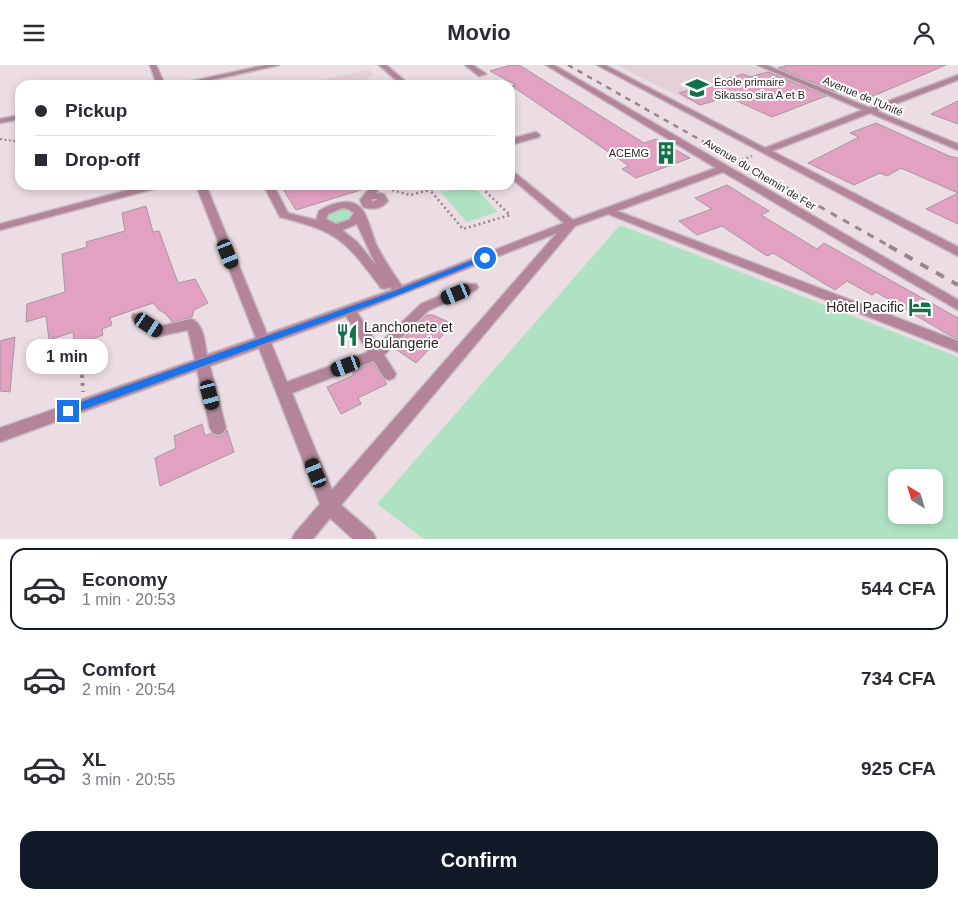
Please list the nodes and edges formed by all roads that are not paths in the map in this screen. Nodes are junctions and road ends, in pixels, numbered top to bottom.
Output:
1 (153, 65) edge
2 (276, 65) edge
3 (382, 65) edge
4 (468, 65) edge
5 (550, 65) edge
6 (600, 65) edge
7 (760, 65) edge
8 (482, 74) dead end
9 (958, 77) edge
10 (159, 80) edge
11 (202, 80) edge
12 (400, 80) edge
13 (870, 111) junction
14 (15, 118) edge
15 (0, 121) edge
16 (536, 135) dead end
17 (515, 141) edge
18 (958, 147) edge
19 (764, 151) junction
20 (720, 170) junction
21 (515, 176) edge
22 (139, 190) edge
23 (203, 190) edge
24 (271, 190) edge
25 (372, 193) edge
26 (609, 211) junction
27 (358, 212) junction
28 (571, 224) junction
29 (328, 226) junction
30 (0, 227) edge
31 (958, 252) edge
32 (472, 287) dead end
33 (396, 293) junction
34 (958, 306) edge
35 (349, 310) junction
36 (138, 317) dead end
37 (263, 341) junction
38 (958, 347) edge
39 (377, 354) junction
40 (201, 363) junction
41 (389, 374) dead end
42 (283, 390) junction
43 (218, 428) dead end
44 (0, 435) edge
45 (330, 507) junction
46 (301, 539) edge
47 (367, 539) edge

1 - 10 street
2 - 11 street
3 - 12 street
4 - 8 street
5 - 20 street, Avenue du Chemin de Fer
6 - 19 street, Avenue du Chemin de Fer
7 - 13 street, Avenue de l'Unité
9 - 13 street
13 - 18 street, Avenue de l'Unité
13 - 19 street
14 - 15 street
16 - 17 street
19 - 31 street, Avenue du Chemin de Fer
20 - 26 street
20 - 34 street, Avenue du Chemin de Fer
21 - 28 street
22 - 30 street
23 - 37 street
24 - 29 street
25 - 27 street
26 - 28 street
26 - 38 street
27 - 29 street
27 - 29 street
27 - 33 street
28 - 33 street
28 - 45 street
29 - 33 street
32 - 39 street
33 - 35 street
35 - 37 street
35 - 39 street
36 - 40 street
37 - 40 street
37 - 42 street
39 - 41 street
39 - 42 street
40 - 43 street
40 - 44 street
42 - 45 street
45 - 46 street
45 - 47 street

